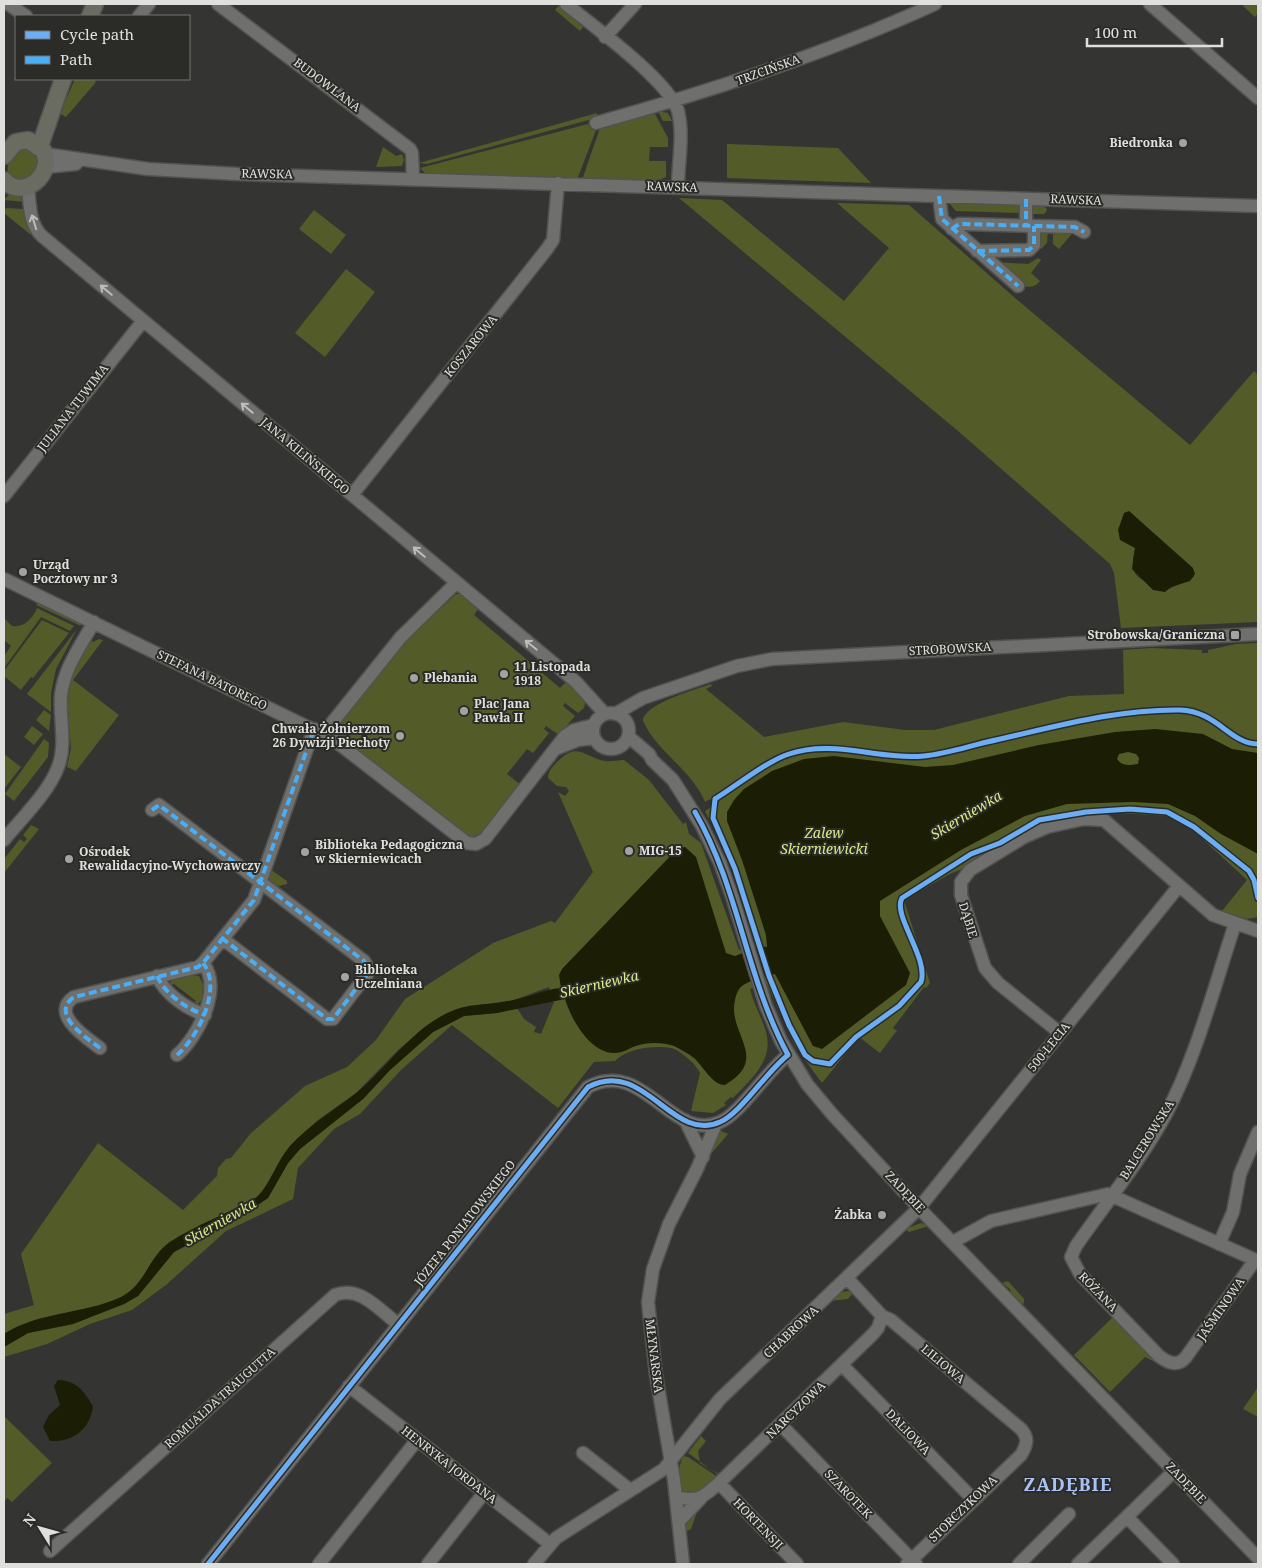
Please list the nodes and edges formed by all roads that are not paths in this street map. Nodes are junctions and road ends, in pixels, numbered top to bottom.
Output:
1 (8, 4) edge
2 (149, 4) edge
3 (218, 4) edge
4 (566, 4) edge
5 (635, 4) edge
6 (935, 4) edge
7 (1150, 4) edge
8 (24, 15) edge
9 (140, 15) edge
10 (605, 37) junction
11 (61, 84) edge
12 (1258, 98) edge
13 (674, 101) junction
14 (596, 123) dead end
15 (6, 149) edge
16 (40, 152) junction
17 (412, 179) junction
18 (558, 183) junction
19 (12, 187) edge
20 (678, 187) junction
21 (939, 196) junction
22 (1026, 199) junction
23 (1258, 206) edge
24 (1030, 226) junction
25 (952, 229) junction
26 (1084, 232) dead end
27 (977, 251) junction
28 (1018, 286) dead end
29 (143, 321) junction
30 (352, 495) junction
31 (4, 496) edge
32 (4, 579) edge
33 (456, 582) junction
34 (94, 622) junction
35 (1258, 634) edge
36 (615, 716) junction
37 (594, 724) junction
38 (318, 732) junction
39 (594, 738) junction
40 (625, 740) junction
41 (558, 748) junction
42 (152, 810) dead end
43 (4, 840) edge
44 (260, 882) junction
45 (1179, 886) junction
46 (1235, 924) junction
47 (1258, 931) edge
48 (223, 939) junction
49 (204, 963) junction
50 (157, 976) junction
51 (205, 1015) junction
52 (1060, 1033) junction
53 (100, 1048) dead end
54 (177, 1055) dead end
55 (788, 1055) junction
56 (685, 1120) junction
57 (716, 1124) junction
58 (1258, 1132) edge
59 (703, 1157) junction
60 (1112, 1195) junction
61 (919, 1208) junction
62 (953, 1242) junction
63 (1219, 1244) junction
64 (1257, 1261) edge
65 (847, 1278) junction
66 (882, 1316) junction
67 (398, 1324) junction
68 (1186, 1357) joint
69 (842, 1365) junction
70 (349, 1386) junction
71 (781, 1425) junction
72 (417, 1440) junction
73 (583, 1453) dead end
74 (1020, 1454) joint
75 (670, 1463) junction
76 (1174, 1471) junction
77 (719, 1483) junction
78 (630, 1490) junction
79 (484, 1493) junction
80 (676, 1497) junction
81 (701, 1498) junction
82 (973, 1499) junction
83 (1070, 1514) dead end
84 (1126, 1518) junction
85 (679, 1521) junction
86 (550, 1544) junction
87 (50, 1551) dead end
88 (1258, 1558) edge
89 (911, 1563) edge
90 (208, 1564) edge
91 (319, 1564) edge
92 (428, 1564) edge
93 (534, 1564) edge
94 (683, 1564) edge
95 (797, 1564) edge
96 (1019, 1564) edge
97 (1078, 1564) edge
98 (1173, 1564) edge

1 - 8 street
2 - 9 street
3 - 17 street, BUDOWLANA
4 - 10 street
5 - 10 street
6 - 13 street, TRZCIŃSKA
7 - 12 street
10 - 13 street
11 - 16 main road
13 - 14 street, TRZCIŃSKA
13 - 20 street
15 - 16 main road
16 - 17 street, RAWSKA
16 - 19 main road
17 - 18 street, RAWSKA
18 - 20 street, RAWSKA
18 - 30 street, KOSZAROWA
29 -> 19 street, JANA KILIŃSKIEGO
20 - 21 street, RAWSKA
21 - 22 street, RAWSKA
21 - 25 street
22 - 23 street, RAWSKA
22 - 24 street
24 - 25 street
24 - 26 street
24 - 27 street
25 - 27 street
27 - 28 street
30 -> 29 street, JANA KILIŃSKIEGO
29 - 31 street, JULIANA TUWIMA
33 -> 30 street, JANA KILIŃSKIEGO
32 - 34 street, STEFANA BATOREGO
36 -> 33 street, JANA KILIŃSKIEGO
33 - 38 street
34 - 38 street, STEFANA BATOREGO
34 - 43 street
35 - 36 street, STROBOWSKA
36 - 37 street
36 - 40 street
37 - 39 street
37 - 41 street, STEFANA BATOREGO
38 - 41 street, STEFANA BATOREGO
38 - 44 street
39 - 40 street
39 - 41 street
40 - 55 street, ZADĘBIE
42 - 44 street
44 - 48 street
44 - 48 street
45 - 46 street, DĄBIE
45 - 52 street, 500-LECIA
45 - 52 street, DĄBIE
46 - 47 street, DĄBIE
46 - 60 street, BALCEROWSKA
48 - 49 street
49 - 50 street
49 - 51 street
50 - 51 street
50 - 53 street
51 - 54 street
52 - 61 street, 500-LECIA
55 - 57 street
55 - 61 street, ZADĘBIE
56 - 57 street, JÓZEFA PONIATOWSKIEGO
56 - 59 street
56 - 67 street, JÓZEFA PONIATOWSKIEGO
57 - 59 street, MŁYNARSKA
58 - 63 street
59 - 75 street, MŁYNARSKA
60 - 62 street
60 - 63 street
60 - 68 street, RÓŻANA
61 - 62 street, ZADĘBIE
61 - 65 street, CHABROWA
62 - 76 street, ZADĘBIE
63 - 64 street
64 - 68 street, JAŚMINOWA
65 - 66 street, LILIOWA
65 - 75 street, CHABROWA
66 - 69 street, NARCYZOWA
66 - 74 street, LILIOWA
67 - 70 street, JÓZEFA PONIATOWSKIEGO
67 - 87 street, ROMUALDA TRAUGUTTA
69 - 71 street, NARCYZOWA
69 - 82 street, DALIOWA
70 - 72 street, HENRYKA JORDANA
70 - 90 street, JÓZEFA PONIATOWSKIEGO
71 - 77 street, NARCYZOWA
71 - 89 street, SZAROTEK
72 - 79 street, HENRYKA JORDANA
72 - 91 street
73 - 78 street
74 - 82 street, STORCZYKOWA
75 - 78 street, CHABROWA
75 - 80 street, MŁYNARSKA
76 - 84 street
76 - 88 street, ZADĘBIE
77 - 81 street, NARCYZOWA
77 - 95 street, HORTENSJI
78 - 86 street, CHABROWA
79 - 86 street, HENRYKA JORDANA
79 - 92 street
80 - 81 street
80 - 85 street, MŁYNARSKA
81 - 85 street, NARCYZOWA
82 - 89 street, STORCZYKOWA
83 - 96 street
84 - 97 street
84 - 98 street
85 - 94 street, MŁYNARSKA
86 - 93 street, CHABROWA

